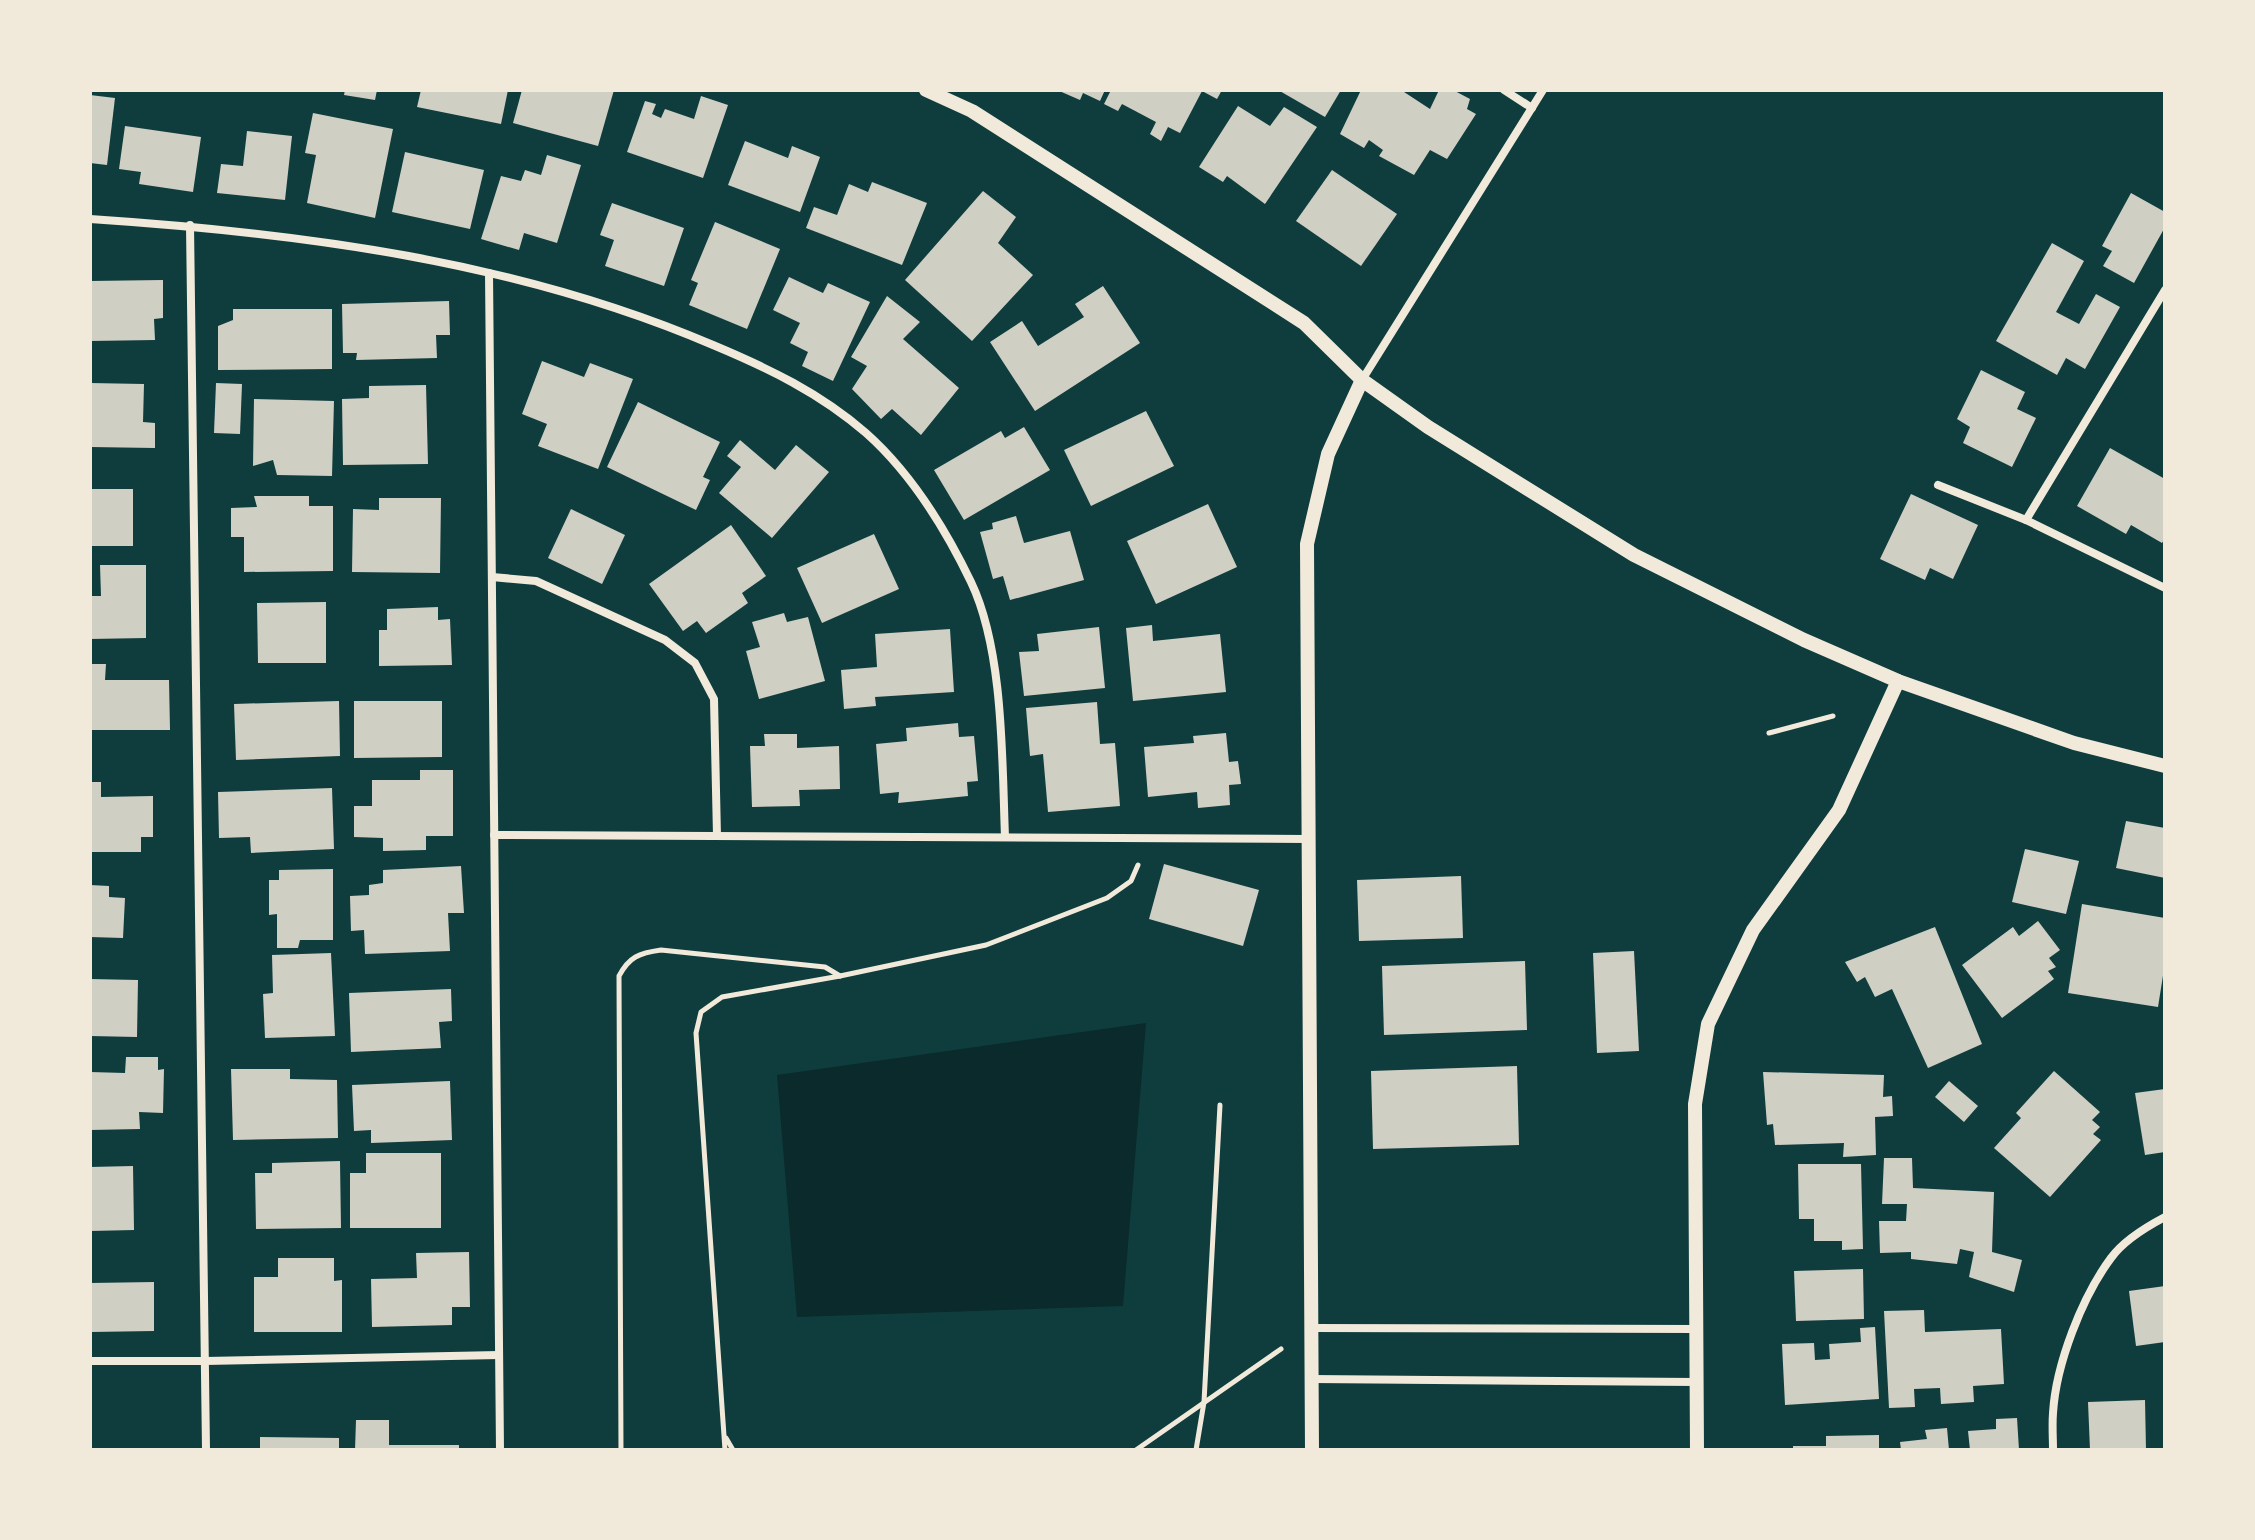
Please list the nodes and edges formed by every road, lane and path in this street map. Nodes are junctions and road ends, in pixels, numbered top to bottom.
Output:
1 (926, 90) edge
2 (1504, 90) edge
3 (1543, 90) edge
4 (1532, 108) junction
5 (90, 219) edge
6 (190, 225) junction
7 (489, 273) junction
8 (2165, 290) edge
9 (1362, 380) junction
10 (1938, 485) dead end
11 (2026, 520) junction
12 (492, 577) junction
13 (2165, 588) edge
14 (1898, 681) junction
15 (1833, 716) dead end
16 (1769, 733) dead end
17 (2165, 766) edge
18 (494, 835) junction
19 (717, 836) junction
20 (1005, 837) junction
21 (1150, 838) junction
22 (1307, 839) junction
23 (840, 976) junction
24 (1220, 1105) dead end
25 (2165, 1217) edge
26 (1311, 1328) junction
27 (1696, 1329) junction
28 (1282, 1348) dead end
29 (499, 1355) junction
30 (90, 1361) edge
31 (205, 1361) junction
32 (1311, 1379) junction
33 (1696, 1382) junction
34 (1204, 1402) junction
35 (723, 1434) junction
36 (206, 1450) edge
37 (500, 1450) edge
38 (621, 1450) edge
39 (725, 1450) edge
40 (733, 1450) edge
41 (1136, 1450) edge
42 (1196, 1450) edge
43 (1312, 1450) edge
44 (1697, 1450) edge
45 (2053, 1450) edge

1 - 9 street
2 - 4 street
3 - 4 street
4 - 9 street
5 - 6 street
6 - 7 street
6 - 31 street
7 - 12 street
7 - 20 street
8 - 11 street
9 - 14 street
9 - 22 street
10 - 11 street
11 - 13 street
12 - 18 street
12 - 19 street
14 - 17 street
14 - 27 street
15 - 16 path
18 - 19 street
18 - 29 street
19 - 20 street
20 - 21 street
21 - 22 street
21 - 23 path
22 - 26 street
23 - 35 path
23 - 38 path
24 - 34 path
25 - 45 street
26 - 27 street
26 - 32 street
27 - 33 street
28 - 34 path
29 - 31 street
29 - 37 street
30 - 31 street
31 - 36 street
32 - 33 street
32 - 43 street
33 - 44 street
34 - 41 path
34 - 42 path
35 - 39 path
35 - 40 path

